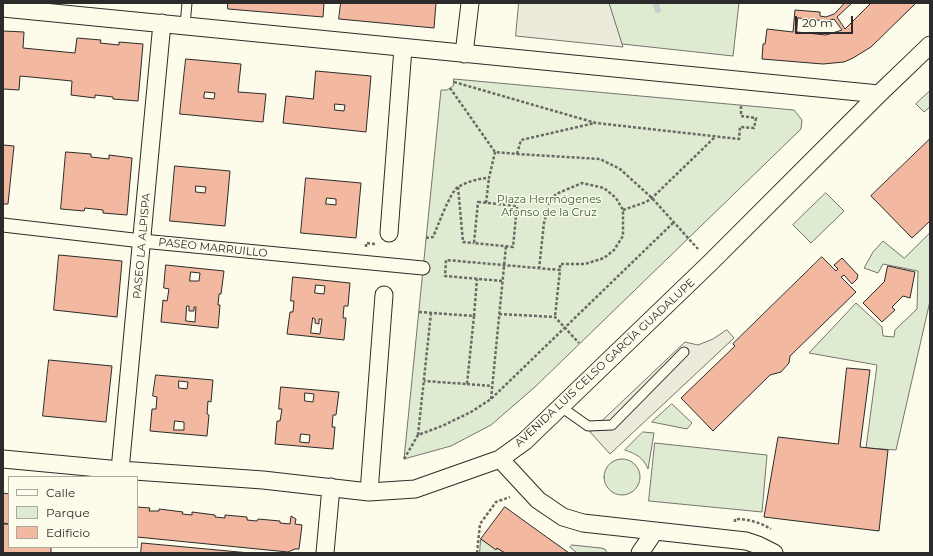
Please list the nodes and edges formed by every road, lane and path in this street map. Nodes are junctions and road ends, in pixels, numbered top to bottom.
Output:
1 (187, 3) edge
2 (470, 3) edge
3 (3, 8) edge
4 (162, 23) junction
5 (185, 25) junction
6 (930, 45) edge
7 (403, 48) junction
8 (464, 54) junction
9 (454, 82) dead end
10 (450, 88) dead end
11 (878, 94) junction
12 (741, 105) dead end
13 (596, 123) junction
14 (716, 137) junction
15 (495, 152) junction
16 (517, 154) junction
17 (489, 178) junction
18 (458, 187) junction
19 (652, 198) junction
20 (486, 203) junction
21 (623, 210) junction
22 (674, 222) junction
23 (3, 226) edge
24 (389, 233) dead end
25 (426, 238) dead end
26 (142, 241) junction
27 (474, 243) junction
28 (506, 246) junction
29 (710, 263) junction
30 (504, 265) junction
31 (423, 268) dead end
32 (539, 268) junction
33 (560, 270) junction
34 (477, 279) junction
35 (502, 281) junction
36 (384, 295) dead end
37 (419, 312) dead end
38 (431, 313) junction
39 (499, 314) junction
40 (474, 316) junction
41 (555, 317) junction
42 (565, 328) junction
43 (579, 343) dead end
44 (684, 352) dead end
45 (424, 382) junction
46 (467, 384) junction
47 (492, 386) junction
48 (491, 399) junction
49 (561, 407) junction
50 (418, 435) junction
51 (3, 459) edge
52 (404, 459) dead end
53 (500, 459) junction
54 (120, 470) junction
55 (523, 484) junction
56 (331, 487) junction
57 (369, 492) junction
58 (654, 532) junction
59 (325, 553) edge
60 (477, 553) edge
61 (640, 553) edge
62 (774, 553) edge

1 - 5 lane
2 - 8 street
3 - 4 street
4 - 5 street
4 - 26 street, PASEO LA ALPISPA
5 - 7 street
6 - 11 street, AVENIDA LUIS CELSO GARCÍA GUADALUPE
7 - 8 street
7 - 24 street
8 - 11 street
9 - 13 path
10 - 15 path
11 - 29 street, AVENIDA LUIS CELSO GARCÍA GUADALUPE
12 - 14 path
13 - 14 path
13 - 16 path
14 - 19 path
15 - 16 path
15 - 17 path
16 - 19 path
17 - 18 path
17 - 20 path
18 - 25 path
18 - 27 path
19 - 21 path
19 - 22 path
20 - 27 path
20 - 28 path
21 - 32 path
21 - 33 path
22 - 29 path
22 - 42 path
23 - 26 street, PASEO MARRUILLO
26 - 31 street, PASEO MARRUILLO
26 - 54 street, PASEO LA ALPISPA
27 - 28 path
28 - 30 path
29 - 49 street, AVENIDA LUIS CELSO GARCÍA GUADALUPE
30 - 32 path
30 - 34 path
30 - 35 path
32 - 33 path
33 - 41 path
34 - 35 path
34 - 40 path
35 - 39 path
36 - 57 street
37 - 38 path
38 - 40 path
38 - 45 path
39 - 41 path
39 - 47 path
40 - 46 path
41 - 42 path
42 - 43 path
42 - 48 path
44 - 49 lane
45 - 46 path
45 - 50 path
46 - 47 path
47 - 48 path
48 - 50 path
49 - 53 street, AVENIDA LUIS CELSO GARCÍA GUADALUPE
50 - 52 path
51 - 54 street, AVENIDA LUIS CELSO GARCÍA GUADALUPE
53 - 55 street
53 - 57 street, AVENIDA LUIS CELSO GARCÍA GUADALUPE
54 - 56 street, AVENIDA LUIS CELSO GARCÍA GUADALUPE
55 - 58 street
55 - 60 path
56 - 57 street, AVENIDA LUIS CELSO GARCÍA GUADALUPE
56 - 59 street
58 - 61 street
58 - 62 street

